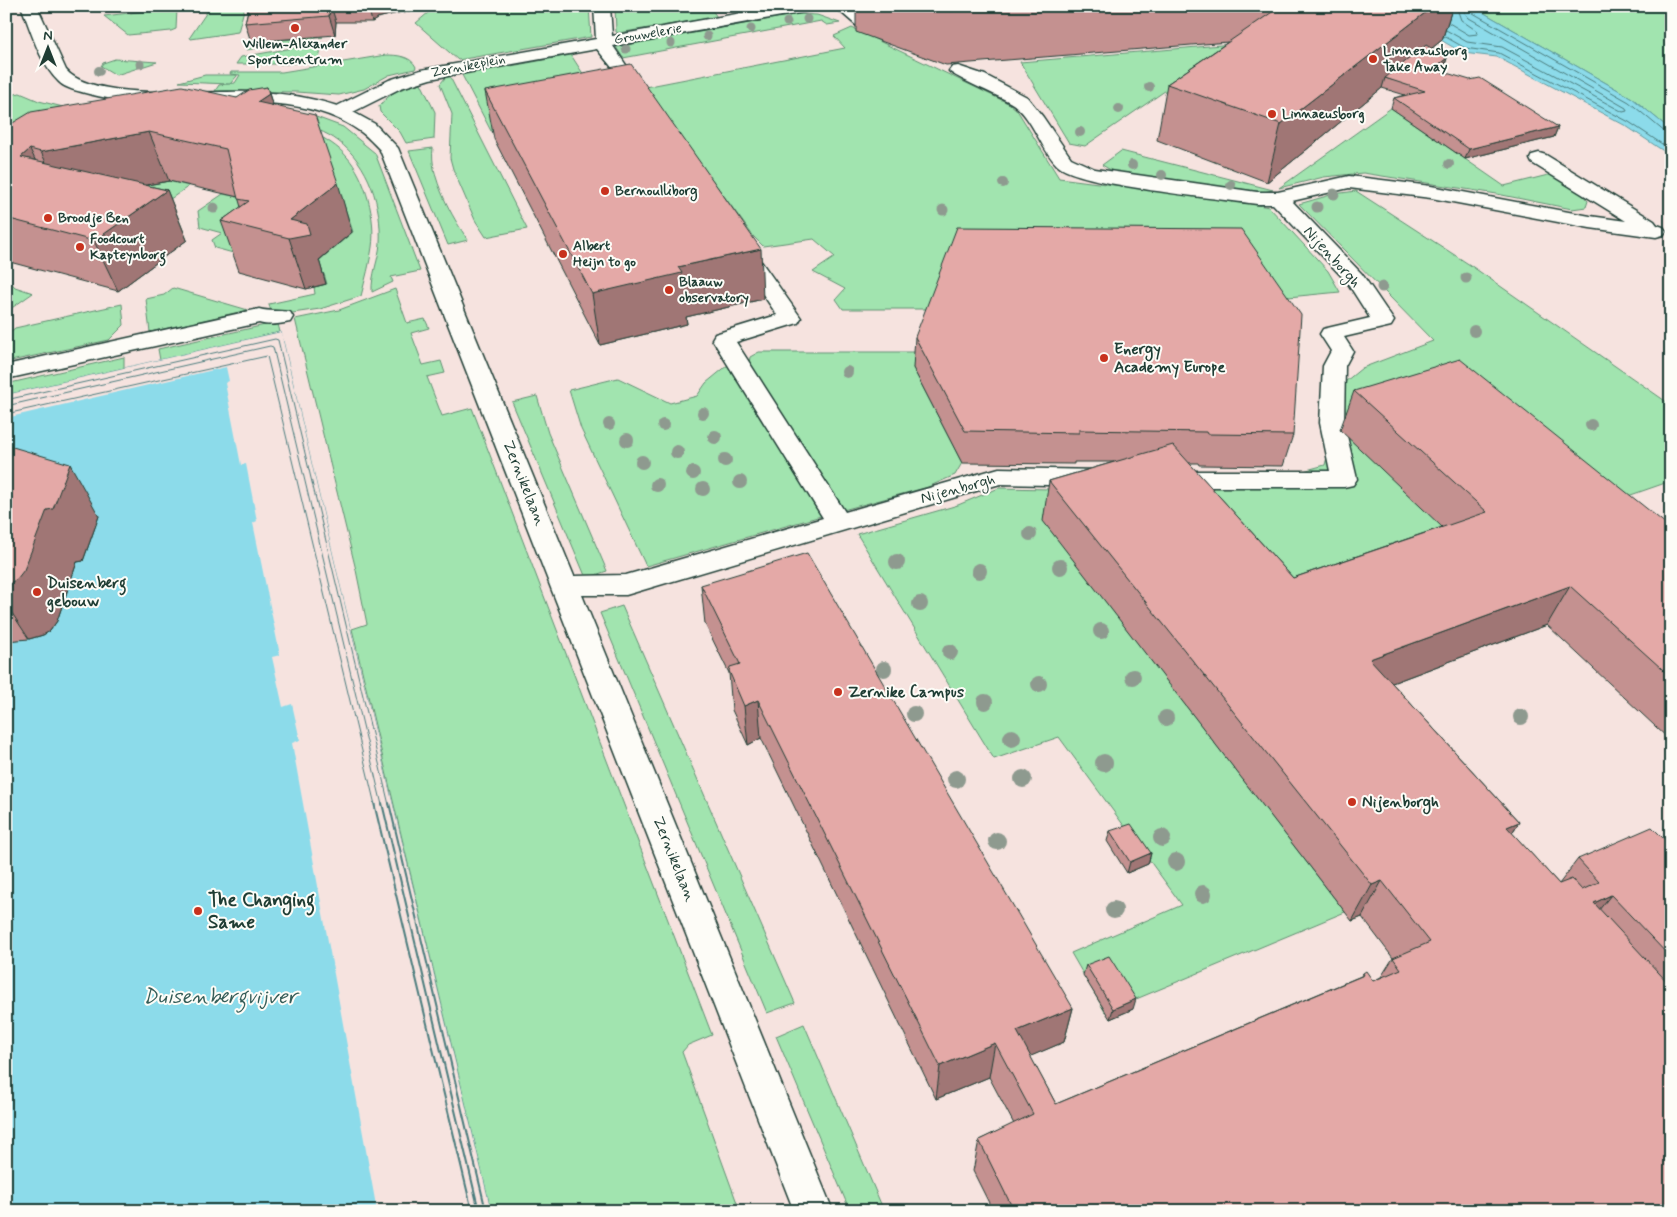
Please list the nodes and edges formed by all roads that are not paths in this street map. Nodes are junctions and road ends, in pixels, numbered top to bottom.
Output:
1 (29, 6) edge
2 (602, 6) edge
3 (810, 6) edge
4 (842, 6) edge
5 (864, 24) dead end
6 (604, 41) junction
7 (958, 71) dead end
8 (339, 112) junction
9 (651, 113) edge
10 (1540, 159) dead end
11 (1278, 198) junction
12 (731, 232) edge
13 (282, 317) dead end
14 (6, 372) edge
15 (1116, 478) edge
16 (1146, 478) edge
17 (838, 522) junction
18 (565, 586) junction
19 (814, 1211) edge

1 - 8 street, Zernikelaan
2 - 6 street
3 - 6 street, Grouwelerie
4 - 5 street
6 - 8 street, Zernikeplein
6 - 9 street
7 - 11 street
8 - 18 street, Zernikelaan
10 - 11 street
11 - 16 street, Nijenborgh
12 - 17 street
13 - 14 street
15 - 17 street, Nijenborgh
17 - 18 street, Nijenborgh
18 - 19 street, Zernikelaan

